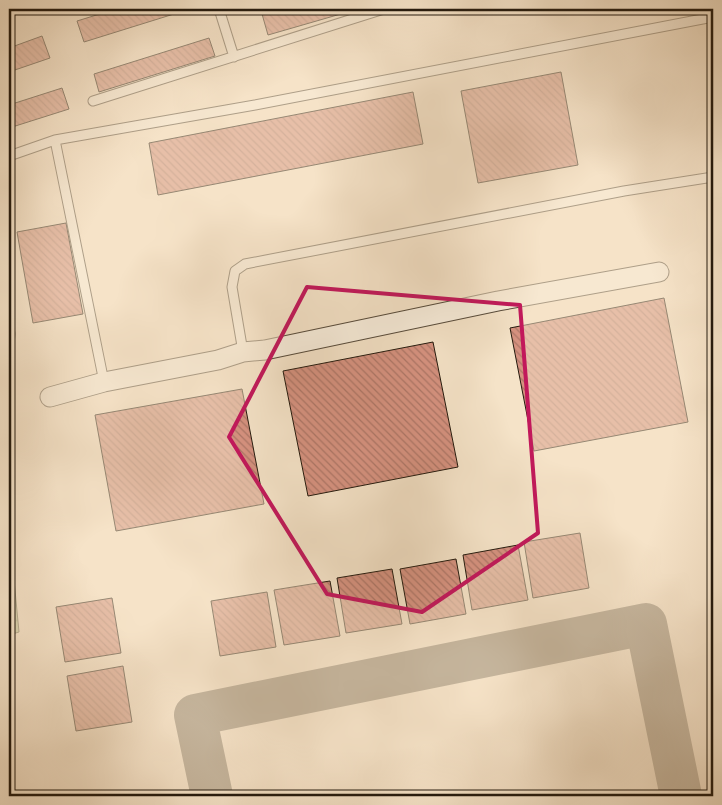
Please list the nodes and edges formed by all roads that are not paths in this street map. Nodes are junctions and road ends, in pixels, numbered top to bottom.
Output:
1 (220, 9) edge
2 (384, 9) edge
3 (713, 17) edge
4 (234, 57) junction
5 (92, 101) dead end
6 (55, 140) junction
7 (9, 156) edge
8 (713, 177) edge
9 (659, 272) dead end
10 (9, 328) edge
11 (9, 344) edge
12 (243, 352) junction
13 (104, 382) junction
14 (50, 397) dead end

1 - 4 lane
2 - 4 lane
3 - 6 lane
4 - 5 lane
6 - 7 lane
6 - 13 lane
8 - 12 lane
9 - 12 street
10 - 11 lane
12 - 13 street
13 - 14 street

